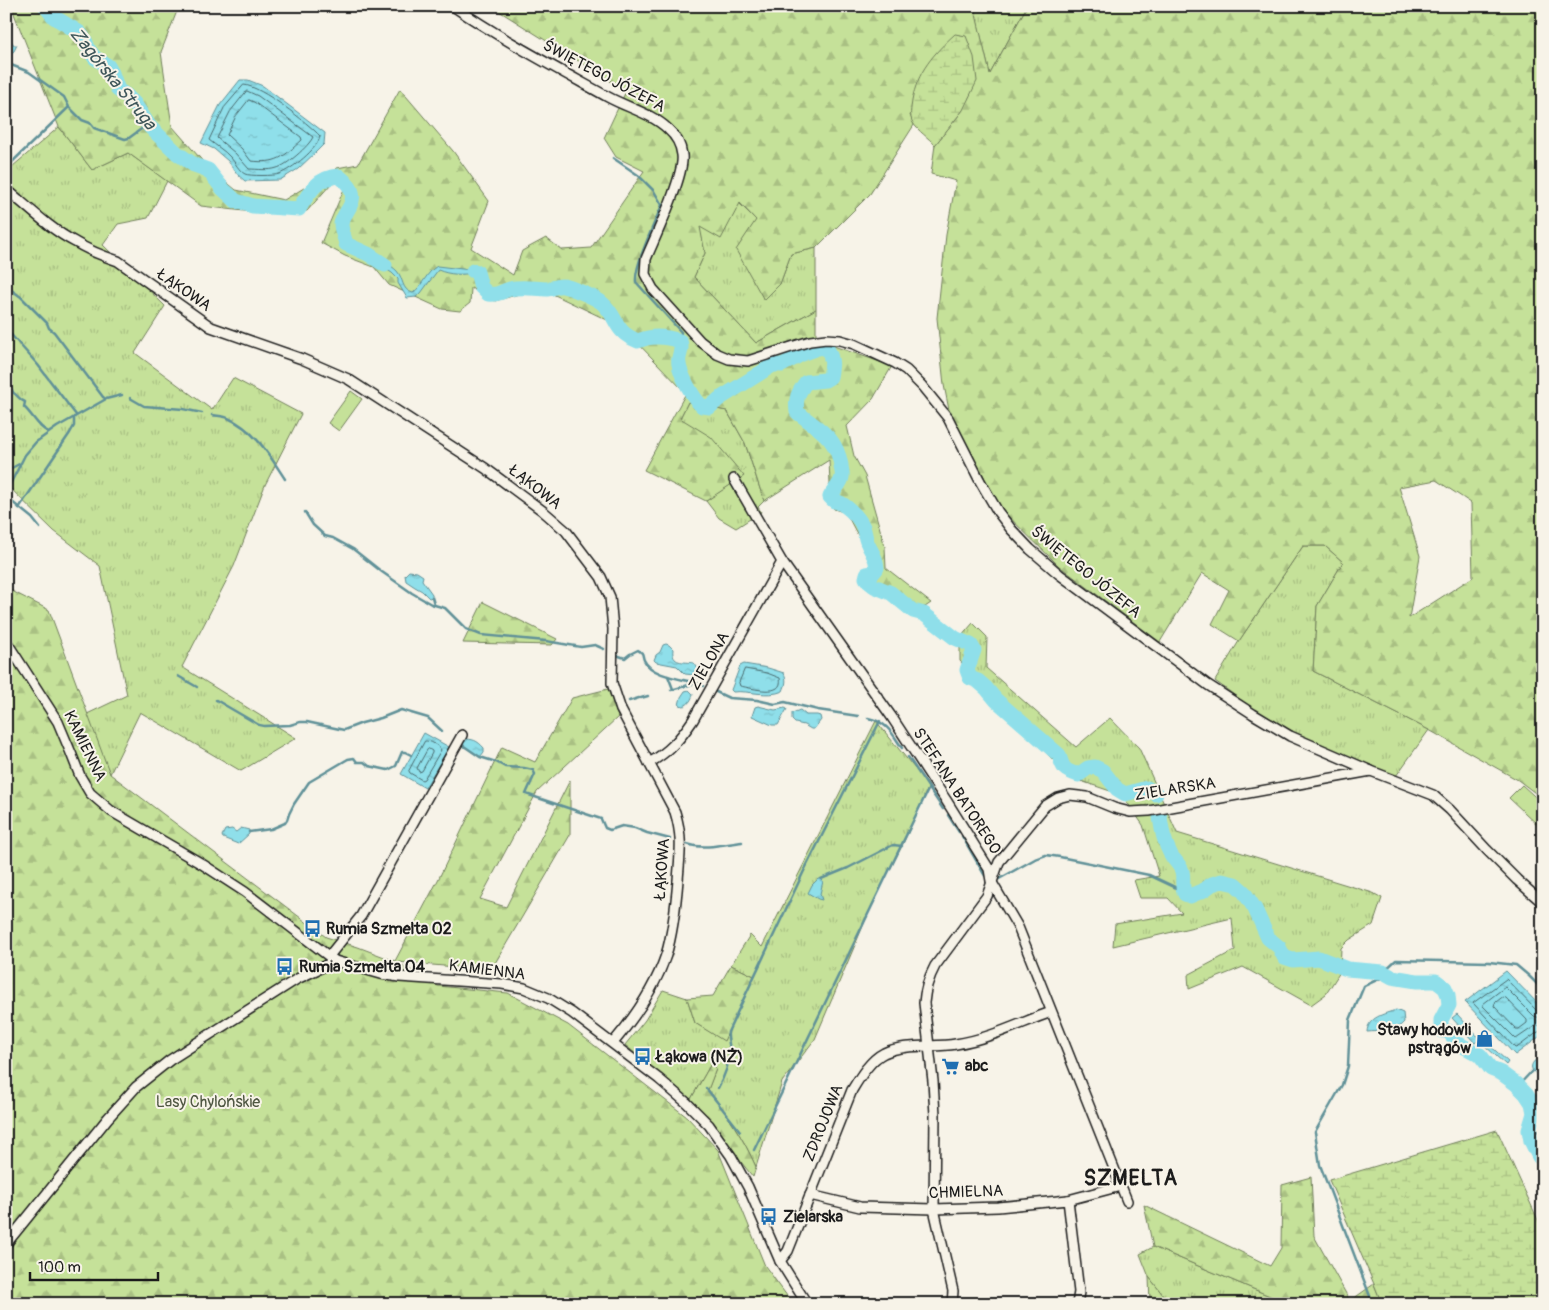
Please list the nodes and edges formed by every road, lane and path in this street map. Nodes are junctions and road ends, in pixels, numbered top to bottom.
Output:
1 (454, 6) edge
2 (6, 189) edge
3 (734, 479) dead end
4 (782, 562) junction
5 (6, 640) edge
6 (462, 735) dead end
7 (649, 763) junction
8 (1372, 771) junction
9 (991, 881) junction
10 (1543, 903) edge
11 (332, 958) junction
12 (1051, 1012) junction
13 (613, 1043) junction
14 (930, 1046) junction
15 (1121, 1186) junction
16 (810, 1195) junction
17 (1068, 1200) junction
18 (1126, 1201) dead end
19 (934, 1209) junction
20 (6, 1244) edge
21 (780, 1261) junction
22 (807, 1304) edge
23 (952, 1304) edge
24 (1077, 1304) edge

1 - 8 street, ŚWIĘTEGO JÓZEFA
2 - 7 street, ŁĄKOWA
3 - 4 street, STEFANA BATOREGO
4 - 7 street, ZIELONA
4 - 9 street, STEFANA BATOREGO
5 - 11 street, KAMIENNA
6 - 11 street
7 - 13 street, ŁĄKOWA
8 - 9 street, ZIELARSKA
8 - 10 street, ŚWIĘTEGO JÓZEFA
9 - 12 street, STEFANA BATOREGO
9 - 14 street, ZIELARSKA
11 - 13 street, KAMIENNA
11 - 20 street
12 - 14 street, ZDROJOWA
12 - 15 street, STEFANA BATOREGO
13 - 21 street, KAMIENNA
14 - 16 street, ZDROJOWA
14 - 19 street, ZIELARSKA
15 - 17 street, CHMIELNA
15 - 18 street, STEFANA BATOREGO
16 - 19 street, CHMIELNA
16 - 21 street, ZDROJOWA
17 - 19 street, CHMIELNA
17 - 24 street
19 - 23 street, ZIELARSKA
21 - 22 street, KAMIENNA

